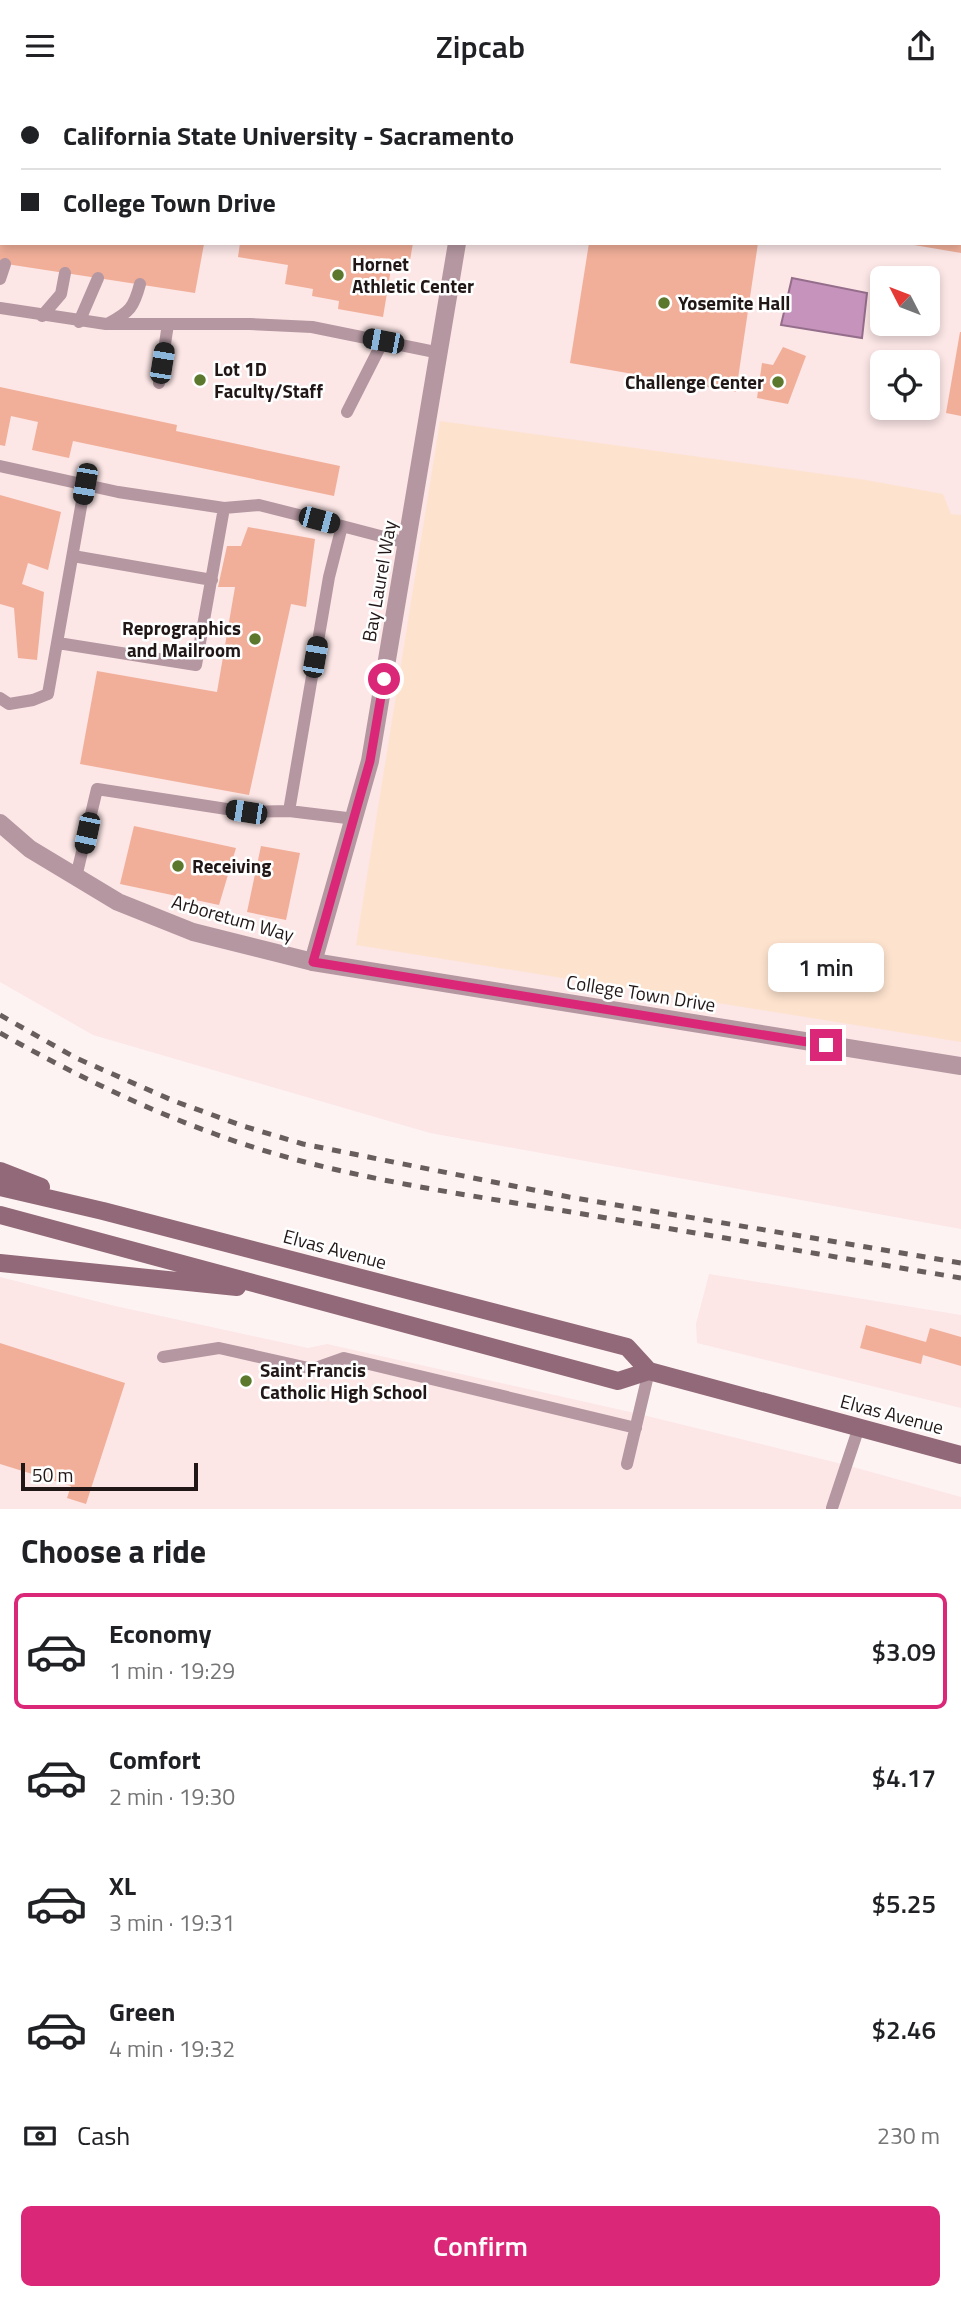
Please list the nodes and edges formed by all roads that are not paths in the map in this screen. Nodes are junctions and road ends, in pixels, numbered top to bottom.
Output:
1 (457, 245) edge
2 (5, 264) dead end
3 (65, 273) dead end
4 (98, 278) dead end
5 (0, 279) edge
6 (140, 284) dead end
7 (0, 308) edge
8 (42, 316) junction
9 (79, 322) junction
10 (106, 324) junction
11 (168, 324) junction
12 (383, 341) junction
13 (440, 353) junction
14 (159, 383) dead end
15 (347, 412) dead end
16 (0, 465) edge
17 (85, 484) junction
18 (224, 508) junction
19 (342, 526) junction
20 (407, 543) junction
21 (73, 555) junction
22 (212, 580) junction
23 (58, 643) junction
24 (0, 698) edge
25 (289, 811) junction
26 (355, 819) junction
27 (0, 823) edge
28 (76, 877) junction
29 (313, 962) junction
30 (961, 1066) edge
31 (0, 1171) edge
32 (0, 1187) edge
33 (103, 1211) junction
34 (0, 1215) edge
35 (0, 1263) edge
36 (291, 1292) junction
37 (163, 1357) dead end
38 (649, 1371) junction
39 (859, 1427) junction
40 (636, 1428) junction
41 (961, 1455) edge
42 (627, 1464) dead end
43 (832, 1508) edge

1 - 13 street, Bay Laurel Way
2 - 5 lane
3 - 8 lane
4 - 9 lane
6 - 10 lane
7 - 8 lane
8 - 9 lane
9 - 10 lane
10 - 11 lane
11 - 12 lane
11 - 14 lane
12 - 13 lane
12 - 15 lane
13 - 20 street, Bay Laurel Way
16 - 17 lane
17 - 18 lane
17 - 21 lane
18 - 19 lane
18 - 22 lane
19 - 20 lane
19 - 25 lane
20 - 26 street, Bay Laurel Way
21 - 22 lane
21 - 23 lane
22 - 23 lane
23 - 24 lane
25 - 26 lane
25 - 28 lane
26 - 29 street, Bay Laurel Way
27 - 28 street, Arboretum Way
28 - 29 street, Arboretum Way
29 - 30 street, College Town Drive
31 - 33 main road
32 - 33 main road, Elvas Avenue
33 - 38 main road, Elvas Avenue
34 - 36 main road
35 - 36 main road
36 - 38 main road
37 - 40 lane
38 - 39 main road, Elvas Avenue
38 - 40 lane
39 - 41 main road, Elvas Avenue
39 - 43 lane
40 - 42 lane

